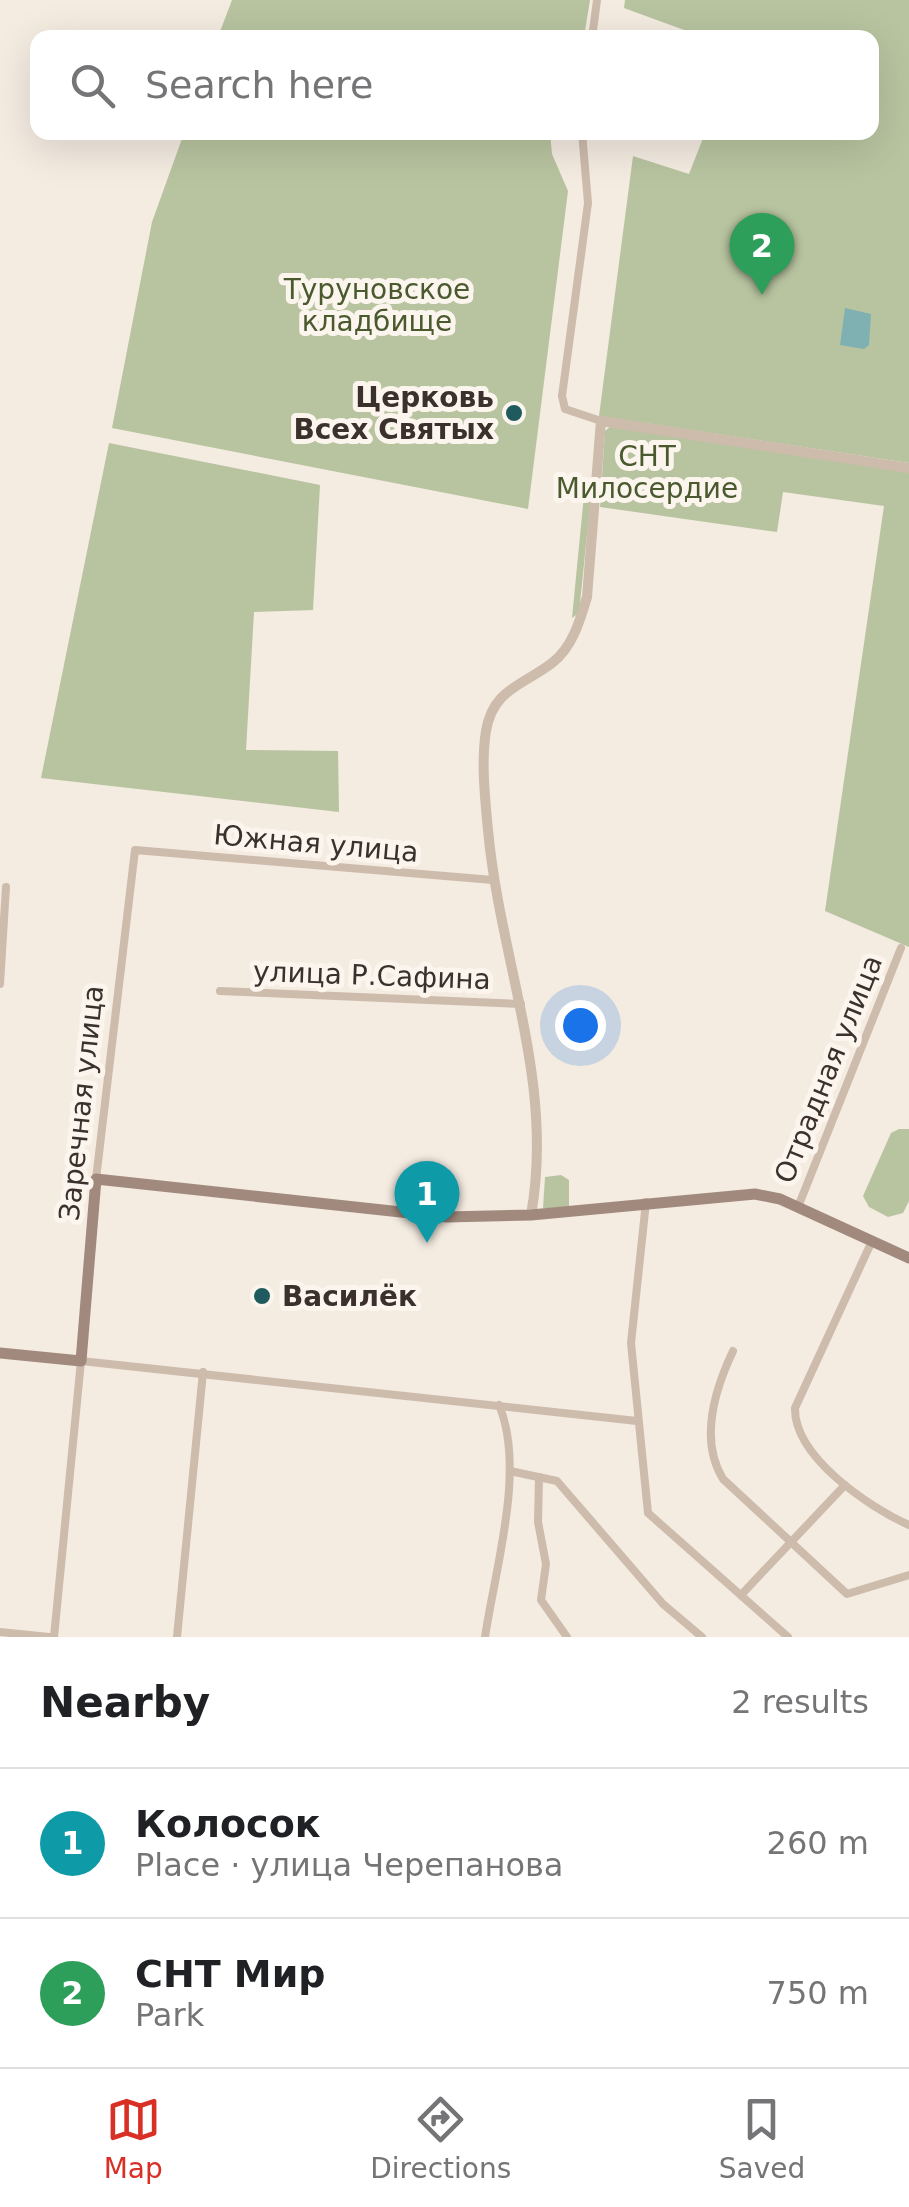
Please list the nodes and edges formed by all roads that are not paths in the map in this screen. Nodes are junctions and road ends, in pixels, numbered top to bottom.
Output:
1 (597, 0) edge
2 (593, 30) edge
3 (583, 140) edge
4 (601, 421) junction
5 (909, 468) edge
6 (135, 850) joint
7 (492, 880) junction
8 (6, 887) dead end
9 (901, 948) dead end
10 (0, 984) edge
11 (220, 992) dead end
12 (521, 1004) junction
13 (96, 1179) junction
14 (646, 1201) junction
15 (798, 1207) junction
16 (531, 1215) junction
17 (872, 1241) junction
18 (909, 1258) edge
19 (733, 1351) dead end
20 (0, 1353) edge
21 (80, 1361) junction
22 (203, 1372) junction
23 (498, 1405) junction
24 (637, 1421) junction
25 (510, 1471) junction
26 (539, 1476) junction
27 (845, 1485) junction
28 (909, 1526) edge
29 (791, 1542) junction
30 (909, 1576) edge
31 (741, 1595) junction
32 (0, 1632) edge
33 (51, 1637) edge
34 (178, 1637) edge
35 (485, 1637) edge
36 (568, 1637) edge
37 (702, 1637) edge
38 (788, 1637) edge

1 - 2 street
3 - 4 street
4 - 5 street
4 - 7 street
6 - 7 street, Южная улица
6 - 13 street, Заречная улица
7 - 12 street
8 - 10 street
9 - 15 street, Отрадная улица
11 - 12 street, улица Р.Сафина
12 - 16 street
13 - 16 main road
13 - 21 main road, Заречная улица
14 - 15 main road
14 - 16 main road
14 - 24 street
15 - 17 main road
17 - 18 main road
17 - 27 street
19 - 29 street
20 - 21 main road
21 - 22 street
21 - 33 street, Заречная улица
22 - 23 street
22 - 34 street
23 - 24 street
23 - 25 street
24 - 31 street
25 - 26 street
25 - 35 street
26 - 36 street
26 - 37 street
27 - 28 street
27 - 29 street
29 - 30 street
29 - 31 street
31 - 38 street
32 - 33 street

